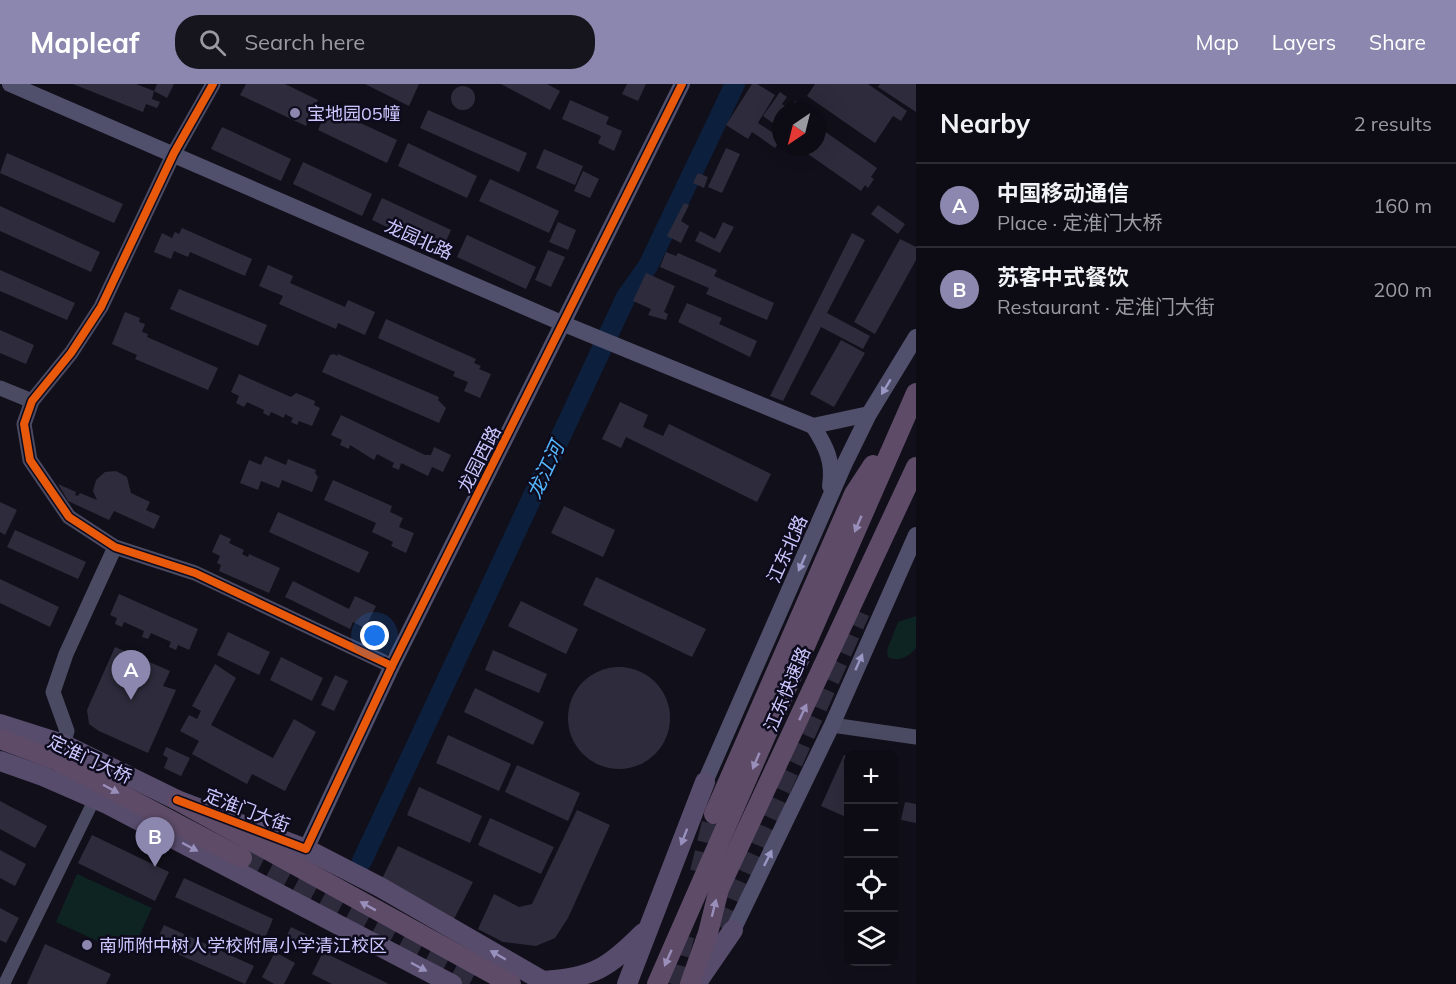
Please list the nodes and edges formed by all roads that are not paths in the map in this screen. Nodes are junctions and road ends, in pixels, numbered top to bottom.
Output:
1 (10, 84) edge
2 (213, 84) edge
3 (682, 84) edge
4 (174, 153) junction
5 (564, 324) junction
6 (916, 337) edge
7 (0, 388) edge
8 (916, 393) edge
9 (32, 401) junction
10 (869, 414) junction
11 (903, 420) junction
12 (813, 426) junction
13 (916, 467) edge
14 (916, 490) edge
15 (828, 504) junction
16 (916, 535) edge
17 (115, 547) junction
18 (860, 612) tunnel mouth
19 (392, 666) junction
20 (0, 724) edge
21 (832, 726) junction
22 (916, 737) edge
23 (0, 739) edge
24 (63, 744) junction
25 (0, 761) edge
26 (705, 782) joint
27 (94, 798) junction
28 (177, 800) junction
29 (714, 814) tunnel mouth
30 (306, 849) junction
31 (242, 858) tunnel mouth
32 (684, 922) junction
33 (649, 926) junction
34 (733, 930) junction
35 (708, 933) junction
36 (546, 983) edge
37 (4, 984) edge
38 (452, 984) edge
39 (511, 984) edge
40 (627, 984) edge
41 (657, 984) edge
42 (690, 984) edge
43 (696, 984) edge
44 (711, 984) edge

1 - 4 main road, 龙园北路
2 - 4 street
3 - 5 main road, 龙园西路
4 - 5 main road, 龙园北路
4 - 9 street
5 - 12 main road, 龙园北路
5 - 19 main road, 龙园西路
6 -> 10 main road, 江东北路
7 - 9 street
8 - 11 highway, 江东快速路
9 - 17 street
10 - 12 main road
10 - 15 main road, 江东北路
11 - 29 highway
11 -> 32 highway, 江东快速路
12 - 15 main road
35 -> 13 highway, 江东快速路
14 - 18 highway
15 -> 26 main road, 江东北路
21 -> 16 main road
17 - 19 street
17 - 24 street
19 - 30 main road, 龙园西路
20 - 24 main road, 定淮门大桥
21 - 22 street
34 -> 21 main road
23 -> 31 highway
24 - 28 main road, 定淮门大桥
25 - 27 main road, 定淮门大桥
26 -> 33 main road
27 - 37 street
27 -> 38 main road
28 - 30 main road, 定淮门大街
39 -> 28 highway
36 -> 30 main road, 定淮门大街
32 - 35 highway
32 -> 41 highway, 江东快速路
33 - 36 main road
33 - 40 main road
34 - 43 main road
34 - 44 main road
35 - 42 highway, 江东快速路

